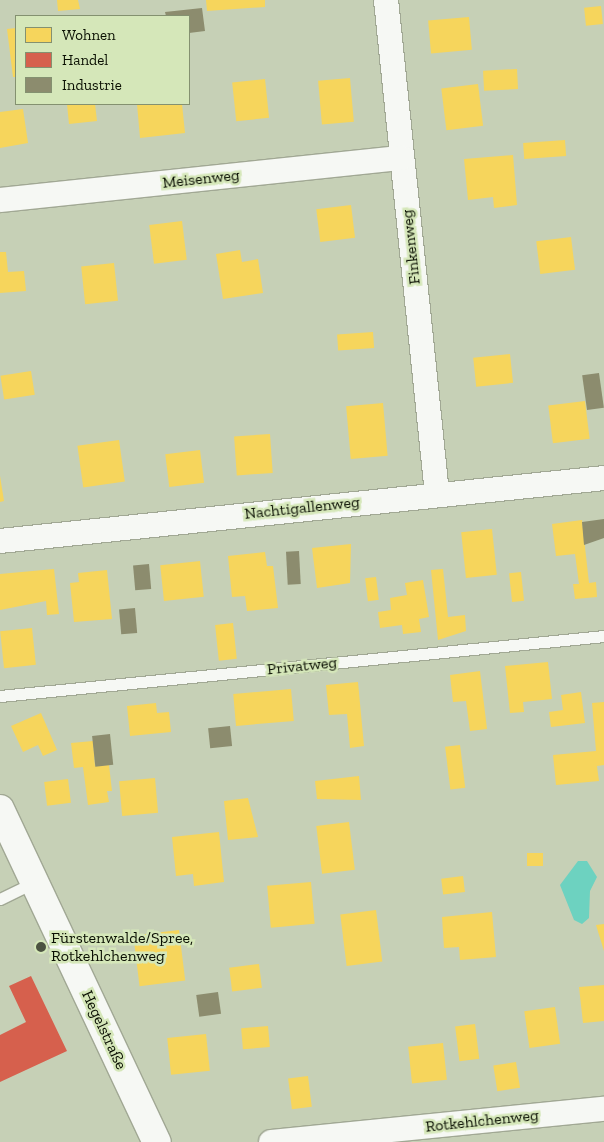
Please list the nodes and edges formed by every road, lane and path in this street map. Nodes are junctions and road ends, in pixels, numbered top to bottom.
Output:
1 (386, 0) edge
2 (402, 158) junction
3 (0, 200) edge
4 (604, 478) edge
5 (437, 494) junction
6 (0, 541) edge
7 (604, 636) edge
8 (0, 696) edge
9 (0, 809) edge
10 (36, 881) junction
11 (0, 898) edge
12 (604, 1110) edge
13 (157, 1142) edge
14 (270, 1142) edge

1 - 2 street, Finkenweg
2 - 3 street, Meisenweg
2 - 5 street, Finkenweg
4 - 5 street, Nachtigallenweg
5 - 6 street, Nachtigallenweg
7 - 8 lane, Privatweg
9 - 10 main road, Hegelstraße
10 - 11 lane
10 - 13 main road, Hegelstraße
12 - 14 street, Rotkehlchenweg

